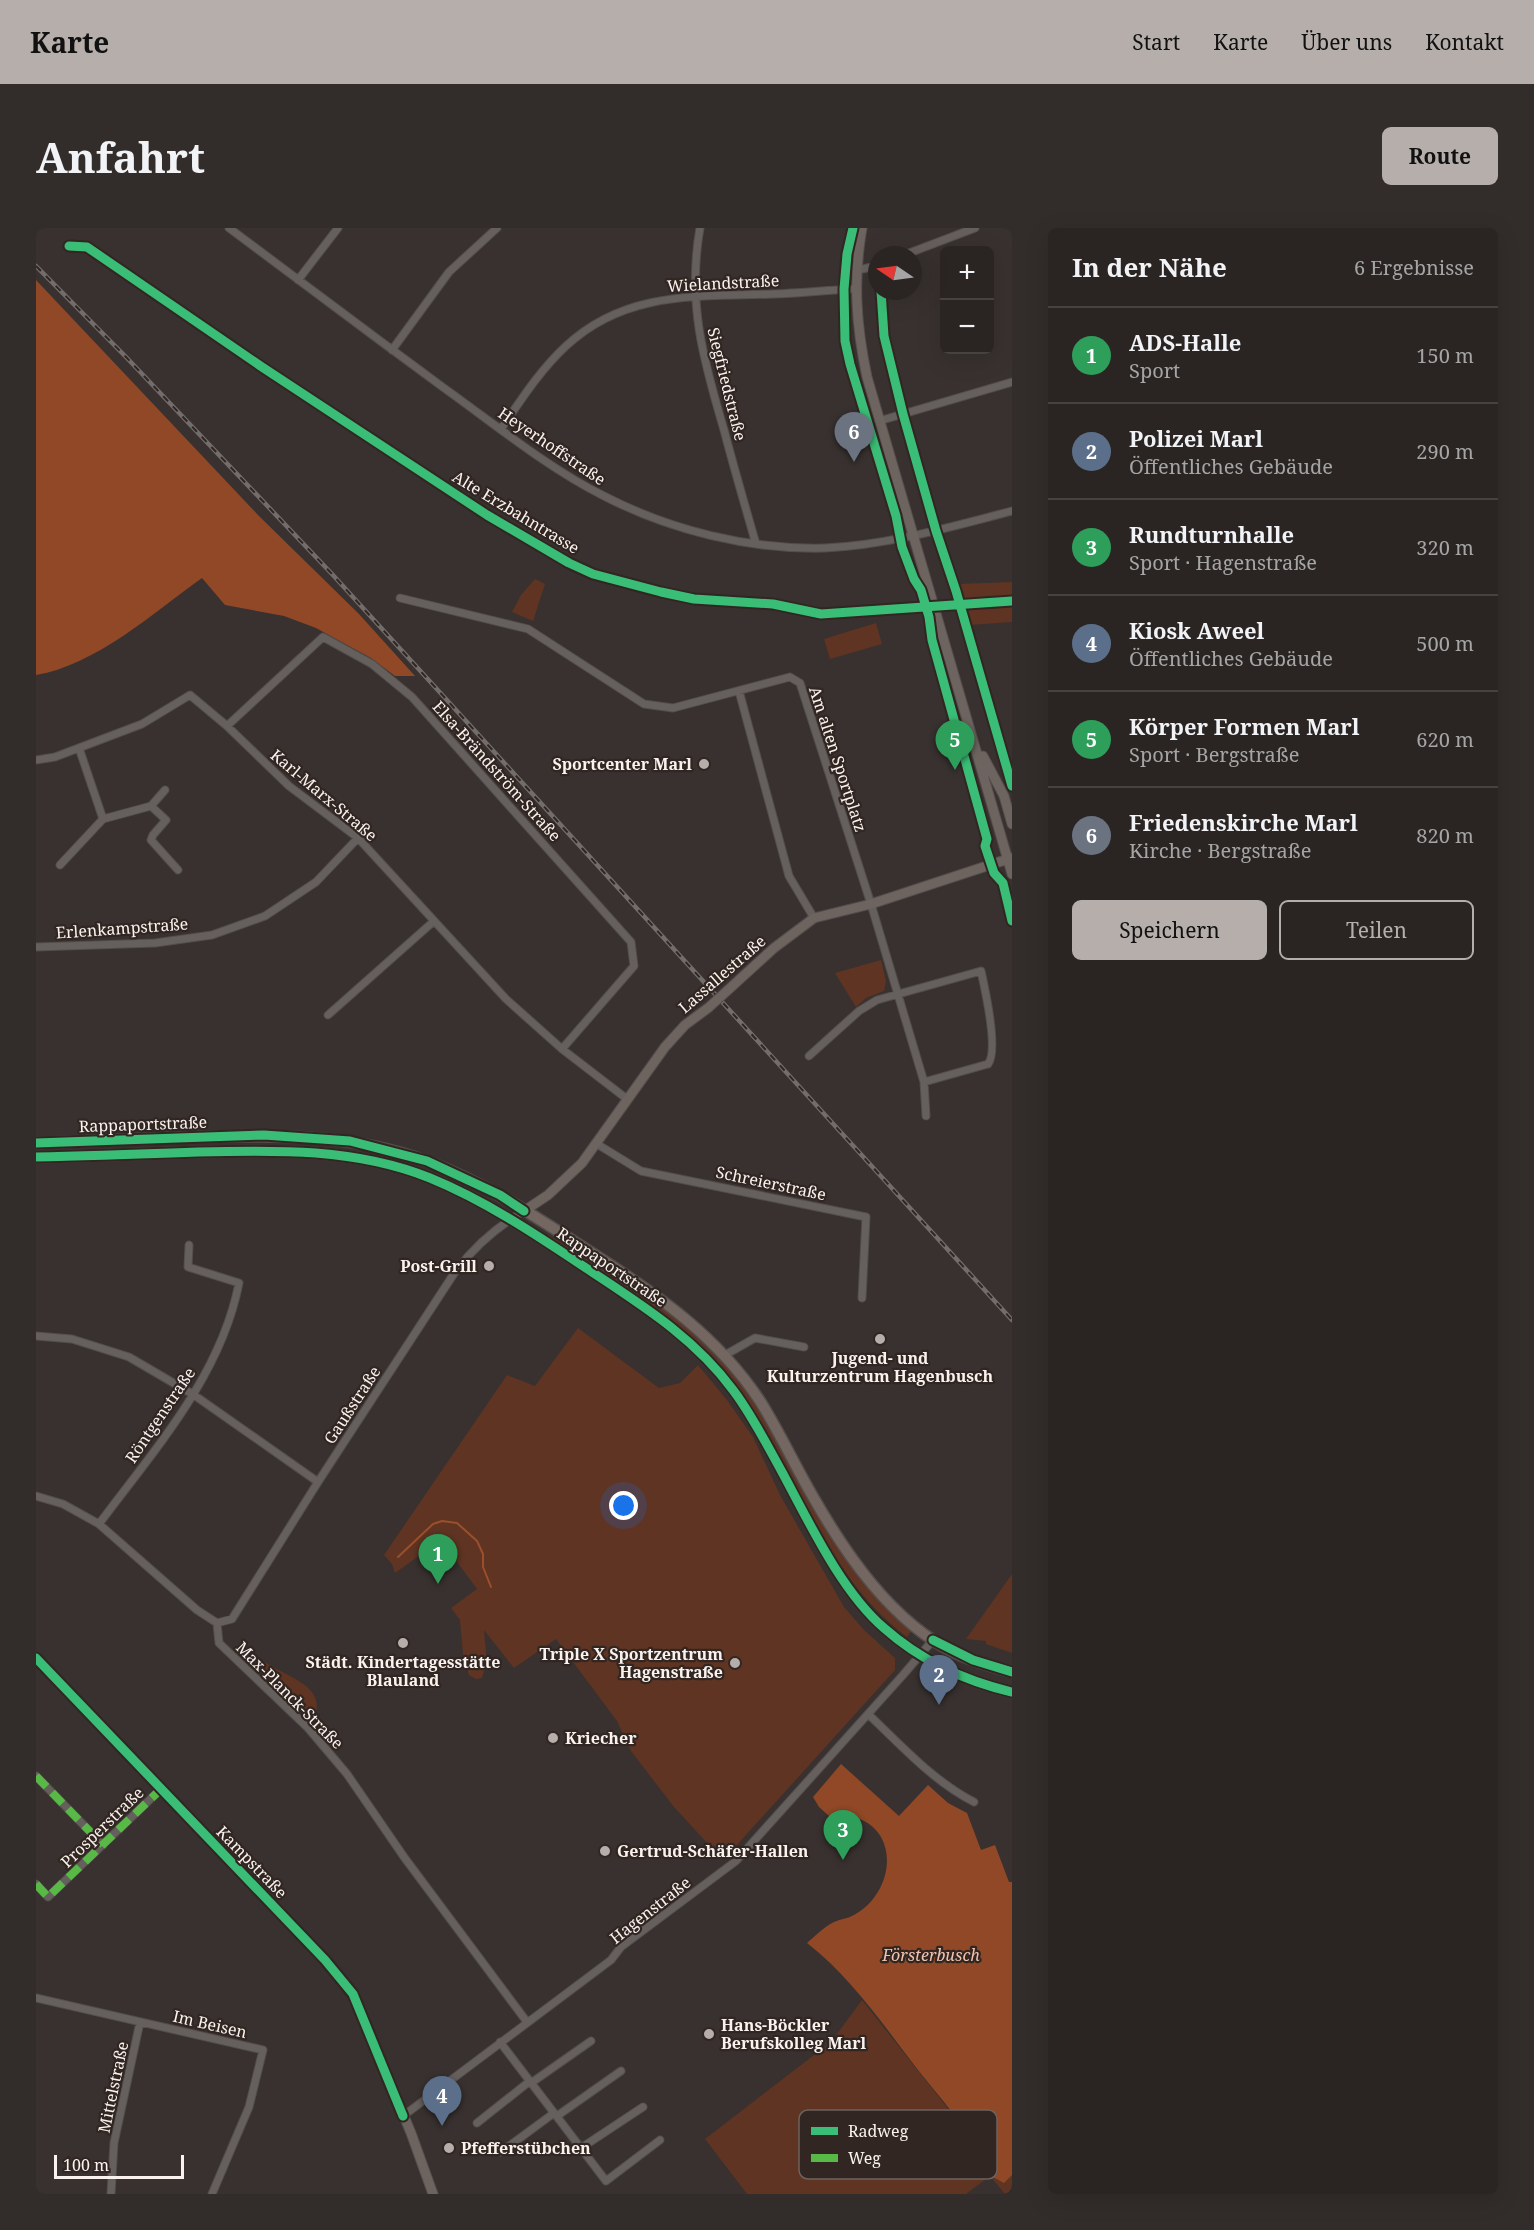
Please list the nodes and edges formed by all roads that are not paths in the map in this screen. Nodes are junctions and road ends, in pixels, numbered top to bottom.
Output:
1 (229, 228) edge
2 (338, 228) edge
3 (497, 228) edge
4 (700, 228) edge
5 (862, 228) edge
6 (975, 228) edge
7 (922, 248) edge
8 (868, 268) edge
9 (857, 270) junction
10 (298, 280) junction
11 (856, 289) junction
12 (695, 296) junction
13 (392, 350) junction
14 (1011, 384) edge
15 (879, 421) junction
16 (501, 429) junction
17 (1012, 512) edge
18 (915, 536) junction
19 (756, 544) junction
20 (400, 598) dead end
21 (739, 691) junction
22 (227, 726) junction
23 (974, 738) junction
24 (79, 748) junction
25 (36, 760) edge
26 (165, 790) dead end
27 (151, 806) junction
28 (103, 819) junction
29 (1012, 824) edge
30 (358, 838) junction
31 (1010, 859) edge
32 (60, 865) dead end
33 (178, 870) dead end
34 (1012, 873) edge
35 (872, 904) junction
36 (814, 918) junction
37 (434, 921) junction
38 (36, 947) edge
39 (897, 995) junction
40 (328, 1015) dead end
41 (562, 1049) junction
42 (809, 1056) dead end
43 (924, 1082) junction
44 (627, 1099) junction
45 (926, 1116) dead end
46 (36, 1143) edge
47 (597, 1144) junction
48 (36, 1157) edge
49 (524, 1211) junction
50 (511, 1218) junction
51 (189, 1245) dead end
52 (862, 1298) dead end
53 (36, 1336) edge
54 (804, 1347) dead end
55 (725, 1355) junction
56 (194, 1395) junction
57 (318, 1482) junction
58 (36, 1496) edge
59 (99, 1524) junction
60 (217, 1623) junction
61 (933, 1640) junction
62 (921, 1655) junction
63 (36, 1658) edge
64 (1012, 1672) edge
65 (1012, 1692) edge
66 (868, 1714) junction
67 (36, 1776) edge
68 (161, 1789) junction
69 (974, 1802) dead end
70 (103, 1845) junction
71 (36, 1884) edge
72 (36, 1998) edge
73 (140, 2022) junction
74 (527, 2022) junction
75 (591, 2041) dead end
76 (500, 2042) junction
77 (621, 2071) dead end
78 (531, 2082) junction
79 (643, 2107) dead end
80 (556, 2115) junction
81 (403, 2116) junction
82 (477, 2122) dead end
83 (660, 2140) dead end
84 (581, 2148) junction
85 (501, 2152) dead end
86 (111, 2194) edge
87 (212, 2194) edge
88 (433, 2194) edge

1 - 10 street, Heyerhoffstraße
2 - 10 street
3 - 13 street
4 - 12 street, Siegfriedstraße
5 - 9 street
6 - 7 street
8 - 9 street
9 - 11 street
10 - 13 street, Heyerhoffstraße
11 - 12 street, Wielandstraße
11 - 15 street
12 - 16 street, Wielandstraße
12 - 19 street, Siegfriedstraße
13 - 16 street, Heyerhoffstraße
14 - 15 street
15 - 18 street
16 - 19 street, Heyerhoffstraße
17 - 18 street, Heyerhoffstraße
18 - 19 street, Heyerhoffstraße
18 - 23 street
20 - 21 street, Am alten Sportplatz
21 - 35 street, Am alten Sportplatz
21 - 36 street
22 - 24 street, Karl-Marx-Straße
22 - 30 street, Karl-Marx-Straße
22 - 41 street, Elsa-Brändström-Straße
23 - 29 street
23 - 31 street
24 - 25 street
24 - 28 street
26 - 27 street
27 - 28 street
27 - 33 street
28 - 32 street
30 - 37 street, Karl-Marx-Straße
30 - 38 street, Erlenkampstraße
31 - 34 street
31 - 35 street, Lassallestraße
35 - 36 street, Lassallestraße
35 - 39 street, Am alten Sportplatz
36 - 44 street, Lassallestraße, bridge
37 - 40 street
37 - 41 street, Karl-Marx-Straße
39 - 42 street
39 - 43 street, Am alten Sportplatz
39 - 43 street
41 - 44 street, Karl-Marx-Straße
43 - 45 street, Am alten Sportplatz
44 - 47 street, Lassallestraße
46 - 49 main road, Rappaportstraße
47 - 49 street, Lassallestraße
47 - 52 street, Schreierstraße
48 - 50 main road, Rappaportstraße
49 - 50 street, Gaußstraße
49 - 55 main road, Rappaportstraße
50 - 57 street, Gaußstraße
50 - 62 main road, Rappaportstraße
51 - 56 street, Röntgenstraße
53 - 56 street
54 - 55 street
55 - 61 main road, Rappaportstraße
56 - 57 street
56 - 59 street, Röntgenstraße
57 - 60 street, Gaußstraße
58 - 59 street
59 - 60 street
60 - 74 street, Max-Planck-Straße
61 - 62 street, Hagenstraße
61 - 64 main road, Rappaportstraße
62 - 65 main road, Rappaportstraße
62 - 66 street, Hagenstraße
63 - 68 street, Kampstraße
66 - 69 street
66 - 74 street, Hagenstraße
67 - 70 street
68 - 70 street, Prosperstraße
68 - 81 street, Kampstraße
70 - 71 street, Prosperstraße
72 - 73 street, Im Beisen
73 - 86 street, Mittelstraße
73 - 87 street, Im Beisen
74 - 76 street, Hagenstraße
75 - 78 street
76 - 78 street
76 - 81 street, Hagenstraße
77 - 80 street
78 - 80 street
78 - 82 street
79 - 84 street
80 - 84 street
80 - 85 street
81 - 88 street, Kampstraße
83 - 84 street

